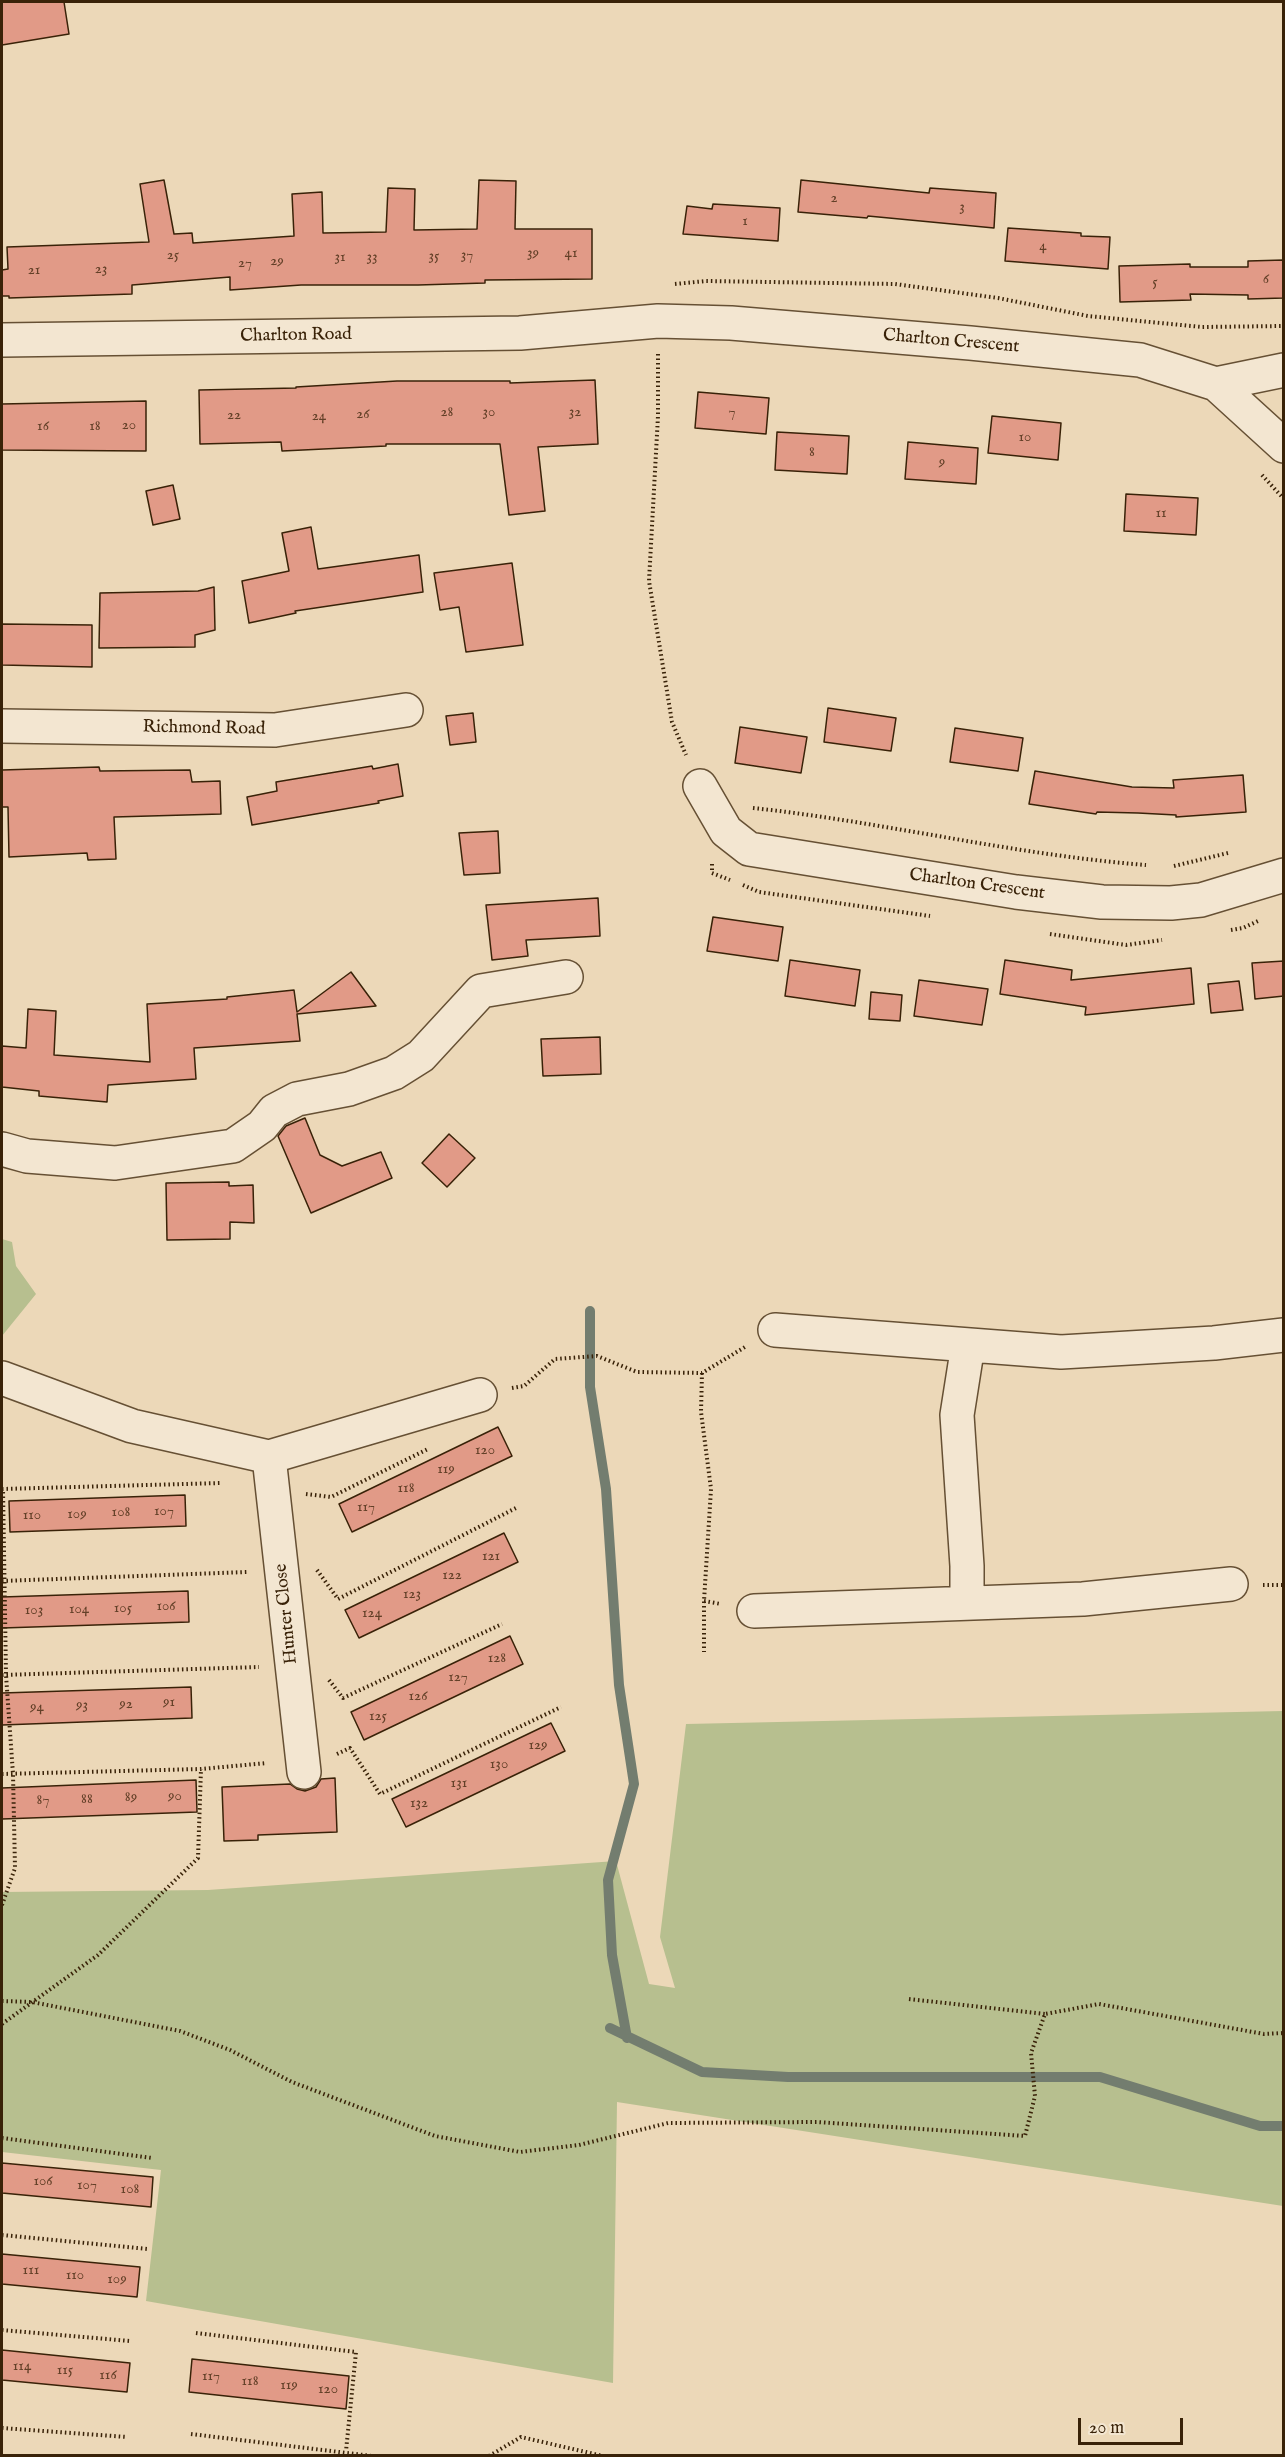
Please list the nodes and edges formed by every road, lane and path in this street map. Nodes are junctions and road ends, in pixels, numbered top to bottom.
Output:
1 (671, 285) dead end
2 (1284, 326) edge
3 (590, 327) joint
4 (2, 340) edge
5 (646, 351) dead end
6 (658, 353) junction
7 (667, 353) dead end
8 (1284, 370) edge
9 (1216, 384) junction
10 (1284, 446) edge
11 (1258, 471) dead end
12 (1284, 499) edge
13 (406, 710) dead end
14 (2, 726) edge
15 (705, 795) junction
16 (1233, 852) dead end
17 (1148, 865) dead end
18 (1168, 867) dead end
19 (1284, 875) edge
20 (566, 977) dead end
21 (14, 1153) edge
22 (775, 1330) joint
23 (1284, 1335) edge
24 (968, 1345) junction
25 (702, 1372) junction
26 (2, 1378) edge
27 (480, 1395) joint
28 (434, 1446) dead end
29 (271, 1469) junction
30 (2, 1489) edge
31 (516, 1508) dead end
32 (282, 1570) junction
33 (3, 1581) edge
34 (1231, 1584) dead end
35 (967, 1602) junction
36 (754, 1611) dead end
37 (502, 1624) dead end
38 (705, 1652) dead end
39 (292, 1666) junction
40 (324, 1674) dead end
41 (4, 1675) edge
42 (561, 1707) dead end
43 (303, 1766) junction
44 (201, 1769) junction
45 (2, 1774) edge
46 (13, 1774) junction
47 (2, 1905) edge
48 (909, 1999) dead end
49 (2, 2001) edge
50 (32, 2002) junction
51 (1045, 2014) junction
52 (2, 2024) edge
53 (1284, 2032) edge
54 (2, 2138) edge
55 (152, 2158) dead end
56 (2, 2235) edge
57 (148, 2248) dead end
58 (2, 2330) edge
59 (196, 2333) dead end
60 (130, 2341) dead end
61 (2, 2427) edge
62 (191, 2434) dead end
63 (127, 2437) dead end
64 (346, 2451) junction
65 (372, 2456) edge
66 (489, 2456) edge
67 (603, 2456) edge

1 - 2 path
3 - 4 street, Charlton Road
3 - 9 street, Charlton Crescent
5 - 6 path
6 - 7 path
6 - 15 path
8 - 9 street
9 - 10 street, Charlton Crescent
11 - 12 path
13 - 14 street, Richmond Road
15 - 17 path
15 - 19 street, Charlton Crescent
16 - 18 path
20 - 21 street
22 - 24 street
22 - 25 path
23 - 24 street
24 - 35 street
25 - 27 path
25 - 38 path
26 - 29 street
27 - 29 street
28 - 29 path
29 - 30 path
29 - 32 street, Hunter Close
30 - 33 path
31 - 32 path
32 - 33 path
32 - 39 street, Hunter Close
33 - 41 path
34 - 35 street
35 - 36 street
37 - 40 path
39 - 41 path
39 - 43 street, Hunter Close
41 - 46 path
42 - 43 path
43 - 44 path
44 - 46 path
44 - 50 path
45 - 46 path
46 - 47 path
48 - 51 path
49 - 50 path
50 - 51 path
50 - 52 path
51 - 53 path
54 - 55 path
56 - 57 path
58 - 60 path
59 - 64 path
61 - 63 path
62 - 64 path
64 - 65 path
66 - 67 path

